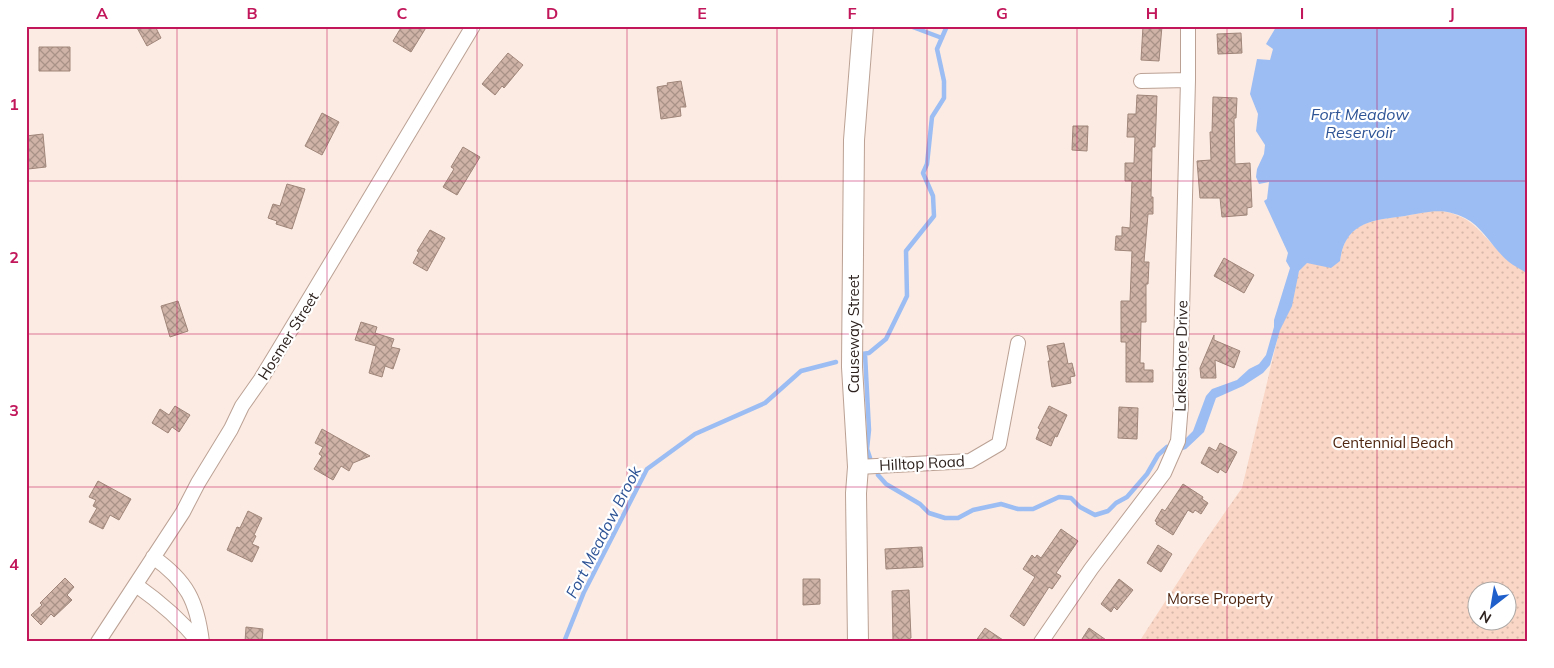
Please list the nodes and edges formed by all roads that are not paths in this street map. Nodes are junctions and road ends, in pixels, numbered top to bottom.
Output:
1 (473, 26) edge
2 (863, 26) edge
3 (1188, 26) edge
4 (1141, 80) dead end
5 (1188, 80) junction
6 (1018, 344) dead end
7 (858, 467) junction
8 (153, 557) junction
9 (136, 585) junction
10 (98, 642) edge
11 (200, 642) edge
12 (858, 642) edge
13 (1041, 642) edge

1 - 8 street, Hosmer Street
2 - 7 street, Causeway Street
3 - 5 street, Lakeshore Drive
4 - 5 street
5 - 13 street, Lakeshore Drive
6 - 7 street, Hilltop Road
7 - 12 street, Causeway Street
8 - 9 street, Hosmer Street
8 - 11 street
9 - 10 street, Hosmer Street
9 - 11 street

